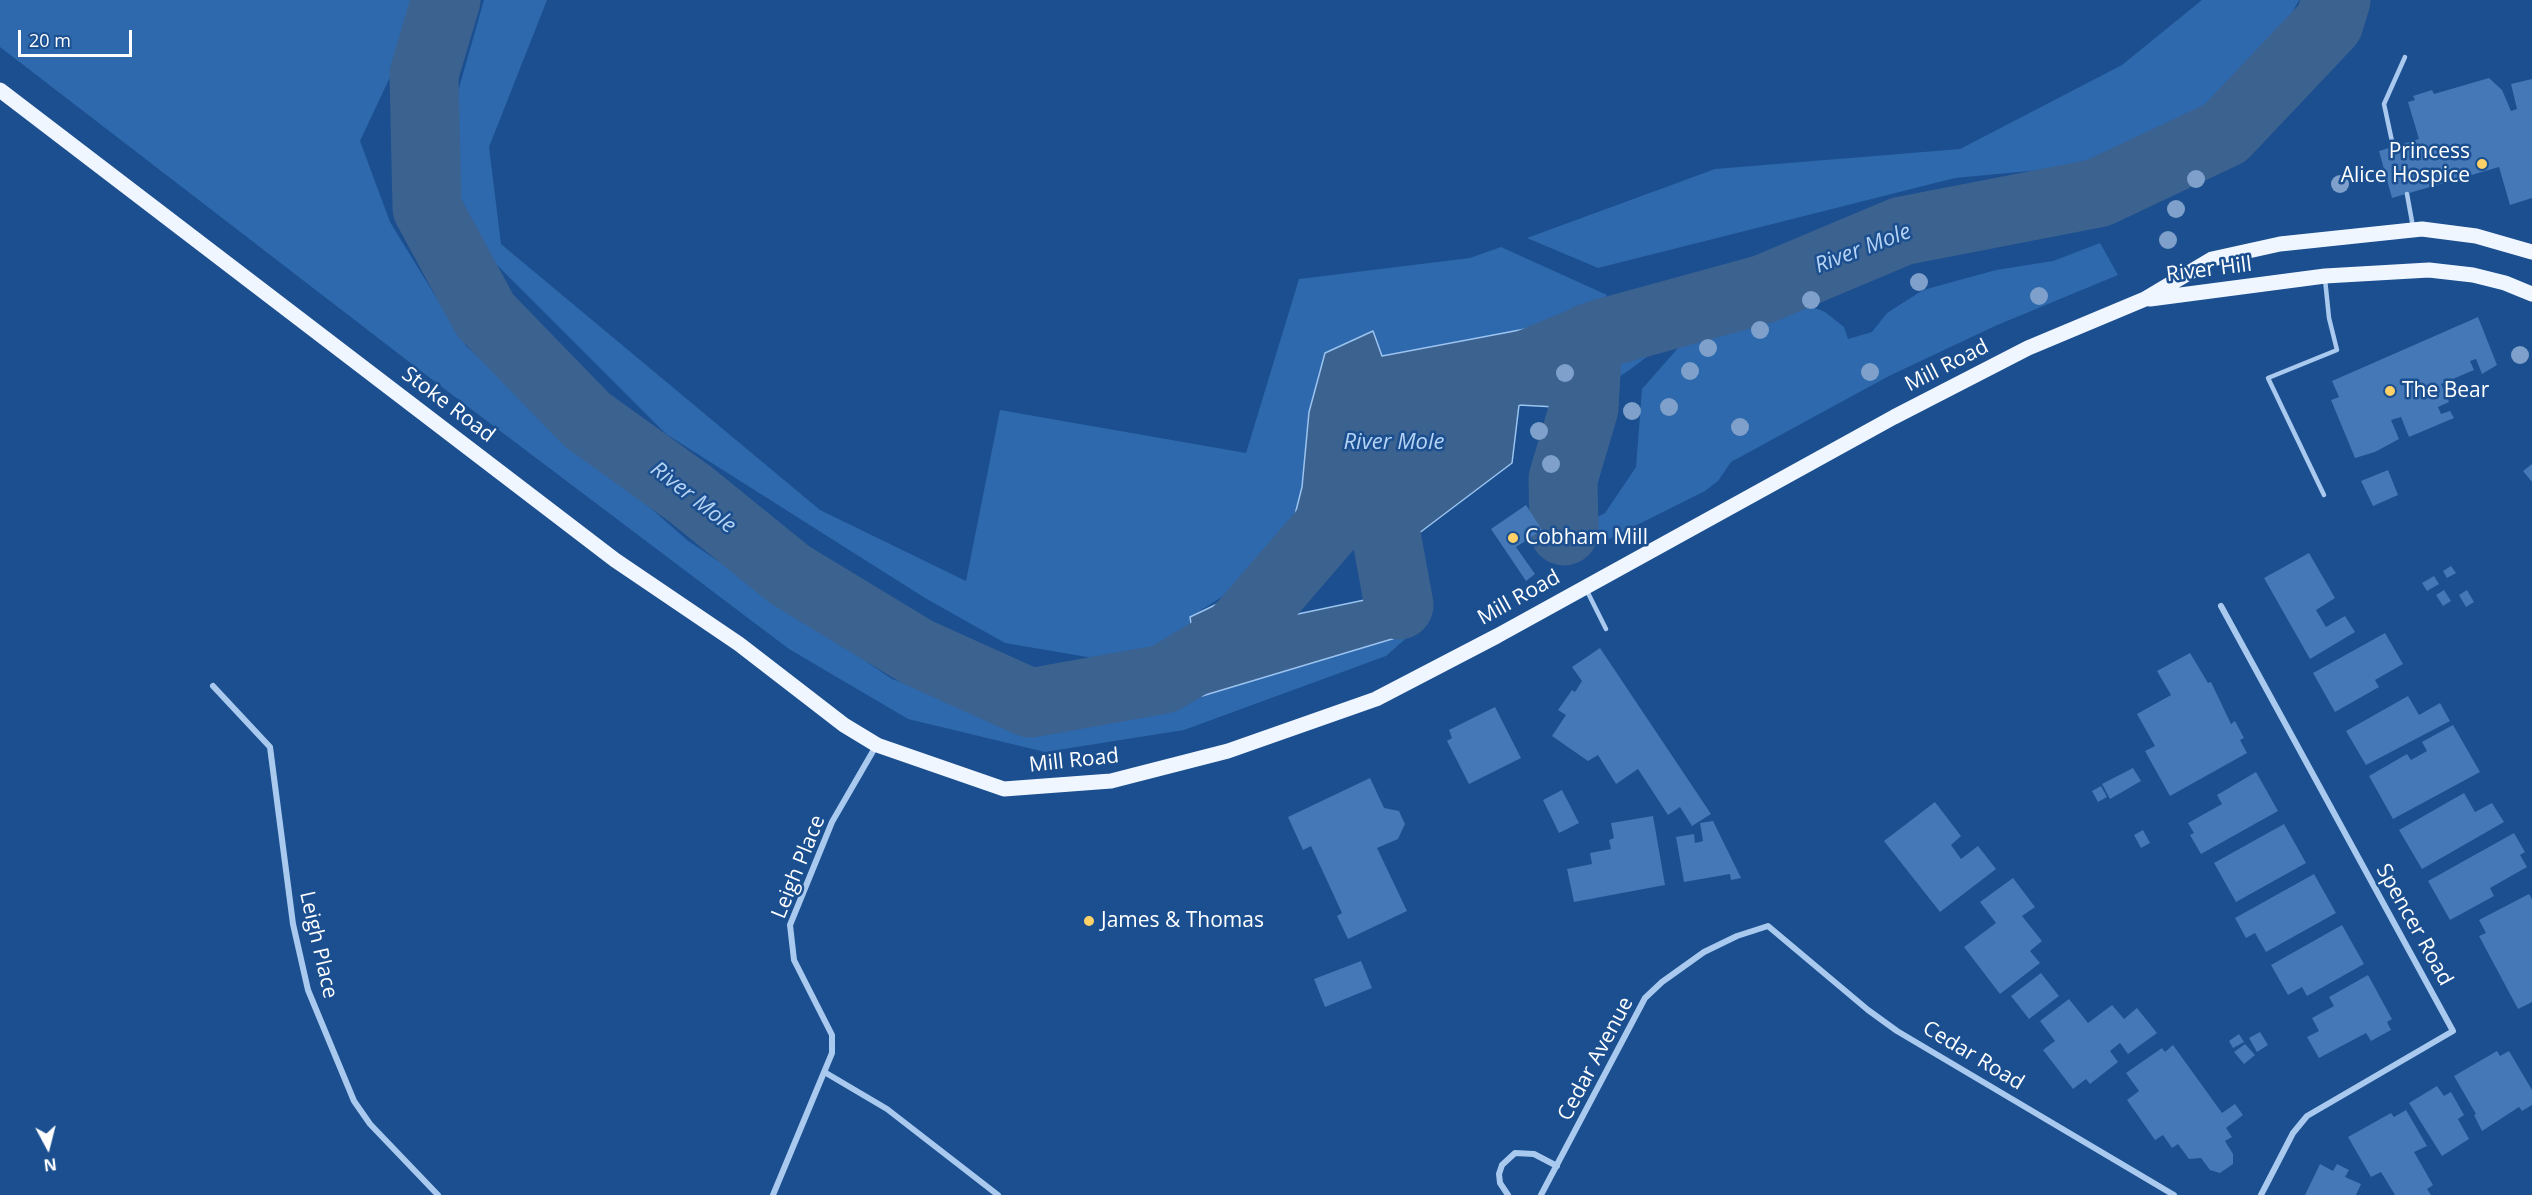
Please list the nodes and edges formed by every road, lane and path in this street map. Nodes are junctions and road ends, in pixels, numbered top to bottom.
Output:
1 (2405, 57) dead end
2 (0, 90) edge
3 (2393, 146) dead end
4 (2407, 194) dead end
5 (2413, 229) junction
6 (2532, 252) edge
7 (2325, 276) junction
8 (2532, 294) edge
9 (2145, 299) junction
10 (2324, 495) dead end
11 (1584, 586) junction
12 (2221, 606) dead end
13 (1606, 629) dead end
14 (213, 686) dead end
15 (877, 745) junction
16 (1768, 926) joint
17 (826, 1073) junction
18 (1557, 1166) junction
19 (438, 1195) edge
20 (773, 1195) edge
21 (998, 1195) edge
22 (1508, 1195) edge
23 (1541, 1195) edge
24 (2174, 1195) edge
25 (2261, 1195) edge

1 - 3 lane
2 - 15 main road, Stoke Road
4 - 5 lane
5 - 6 main road, River Hill
5 - 9 main road, River Hill
7 - 8 main road, River Hill
7 - 9 main road, River Hill
7 - 10 lane
9 - 11 main road, Mill Road
11 - 13 lane
11 - 15 main road, Mill Road
12 - 25 street, Spencer Road
14 - 19 street, Leigh Place
15 - 17 street, Leigh Place
16 - 18 street, Cedar Avenue
16 - 24 street, Cedar Road
17 - 20 street, Leigh Place
17 - 21 street
18 - 22 street
18 - 23 street, Cedar Avenue

